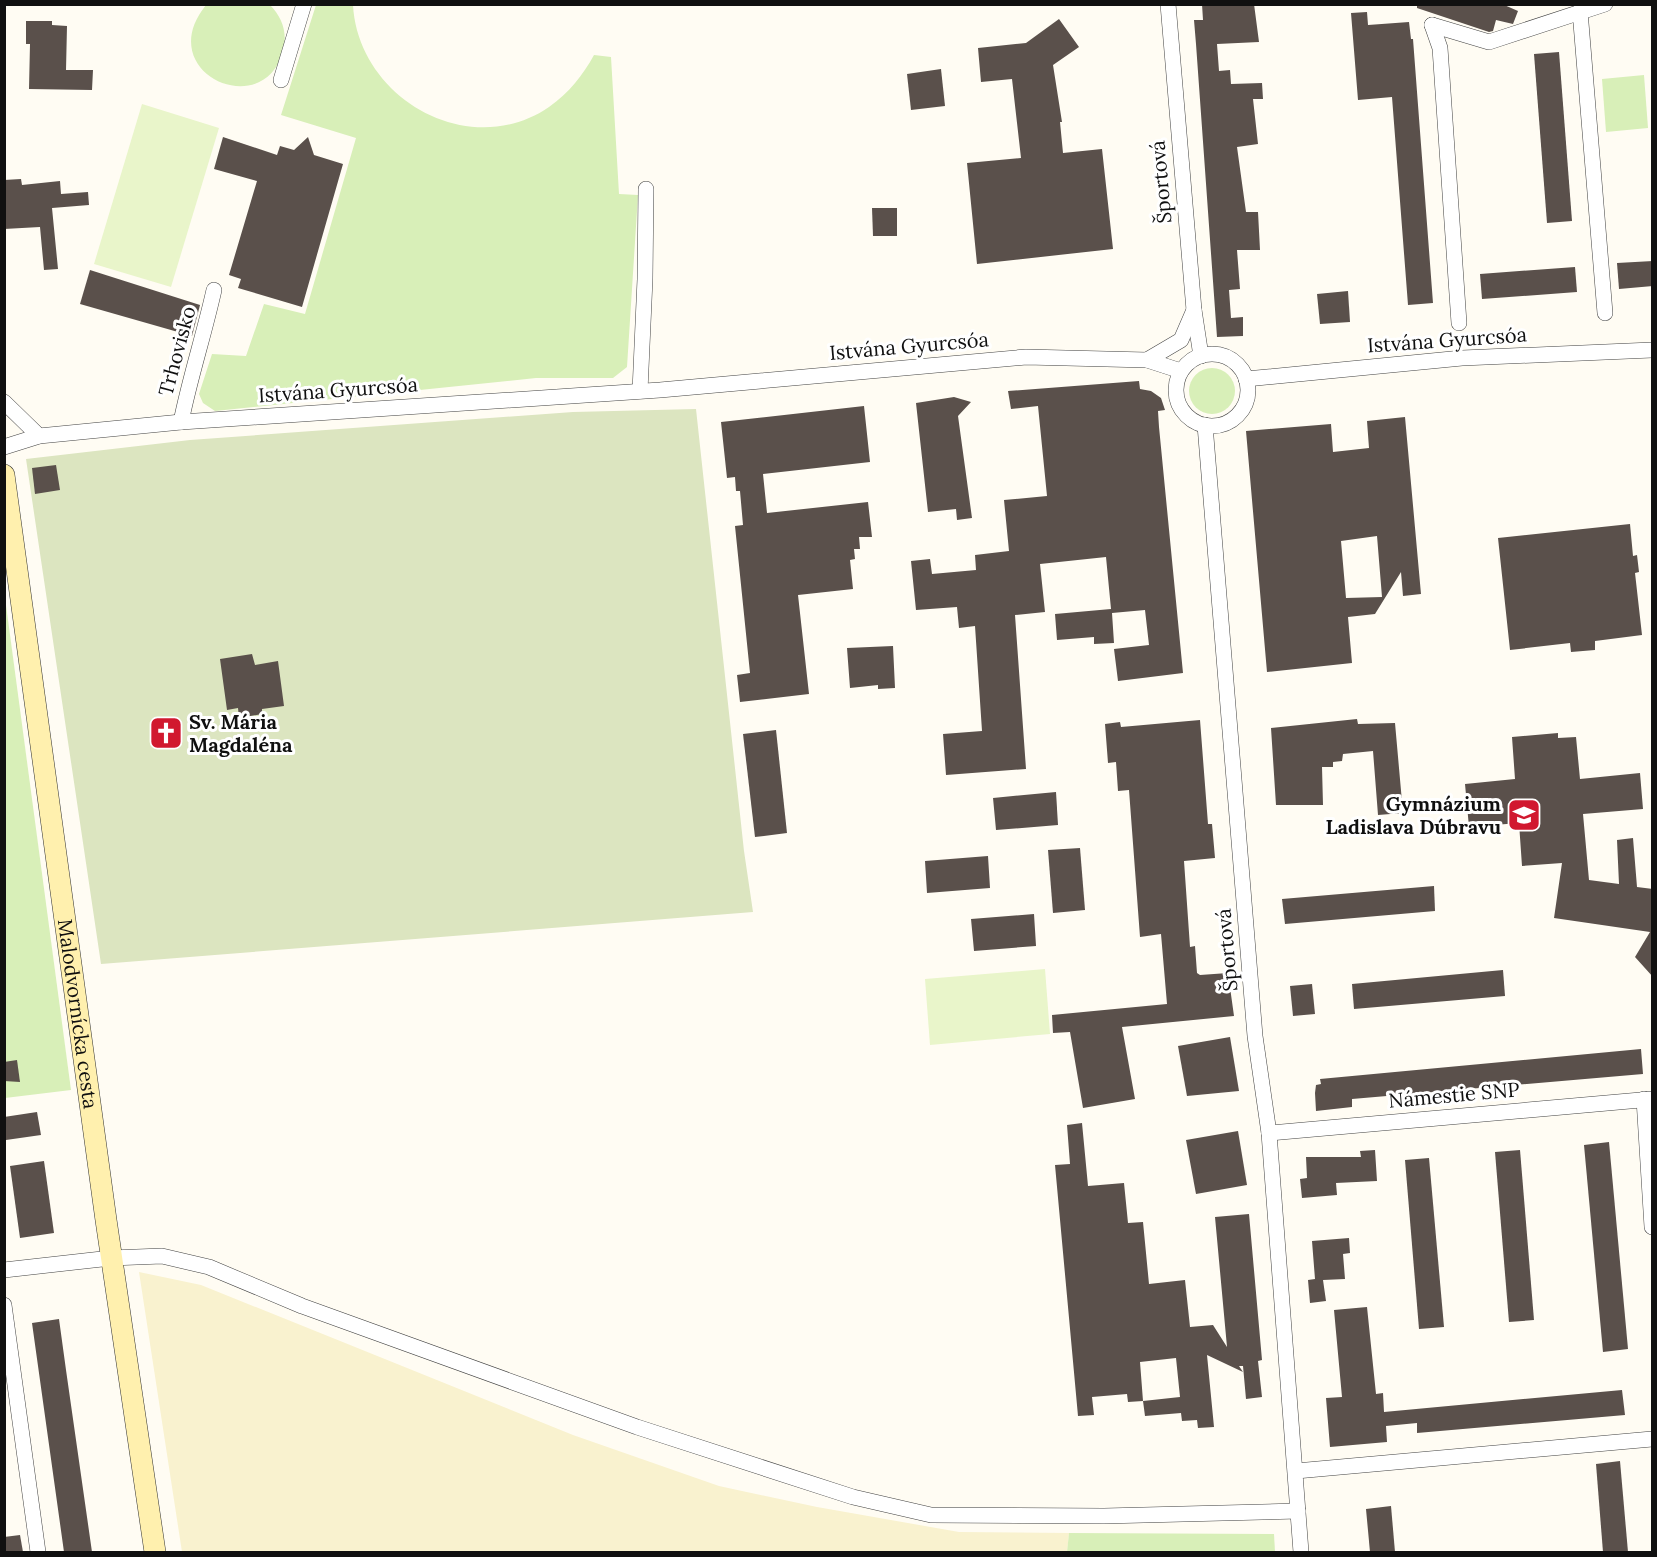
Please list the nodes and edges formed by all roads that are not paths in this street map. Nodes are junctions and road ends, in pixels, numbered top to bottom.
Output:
1 (304, 4) edge
2 (1168, 4) edge
3 (1605, 4) edge
4 (1580, 11) junction
5 (281, 80) dead end
6 (646, 189) dead end
7 (214, 290) dead end
8 (1194, 310) junction
9 (1605, 313) dead end
10 (1459, 323) dead end
11 (1653, 350) edge
12 (1201, 356) junction
13 (1147, 360) junction
14 (1181, 371) junction
15 (1246, 379) junction
16 (640, 392) junction
17 (4, 402) edge
18 (181, 422) junction
19 (1205, 425) junction
20 (39, 436) junction
21 (4, 447) edge
22 (4, 475) edge
23 (1648, 1099) edge
24 (1269, 1133) junction
25 (1653, 1227) edge
26 (111, 1258) junction
27 (4, 1270) edge
28 (4, 1305) edge
29 (10, 1385) edge
30 (1653, 1439) edge
31 (1296, 1471) junction
32 (1298, 1511) junction
33 (38, 1552) edge
34 (155, 1552) edge
35 (1301, 1552) edge

1 - 5 street
2 - 8 street, Športová
3 - 4 street
4 - 9 street
4 - 10 street
6 - 16 street
7 - 18 street, Trhovisko
8 - 12 street, Športová
8 - 13 street
11 - 15 street, Istvána Gyurcsóa
12 - 14 street
12 - 15 street
13 - 14 street, Istvána Gyurcsóa
13 - 16 street, Istvána Gyurcsóa
14 - 19 street
15 - 19 street
16 - 18 street, Istvána Gyurcsóa
17 - 20 street
18 - 20 street, Istvána Gyurcsóa
19 - 24 street, Športová
20 - 21 street, Istvána Gyurcsóa
22 - 26 street, Malodvornícka cesta
23 - 24 street, Námestie SNP
23 - 25 street, Námestie SNP
24 - 31 street, Športová
26 - 27 street
26 - 32 street
26 - 34 street, Malodvornícka cesta
28 - 29 street
29 - 33 street
30 - 31 street
31 - 32 street, Športová
32 - 35 street, Športová

